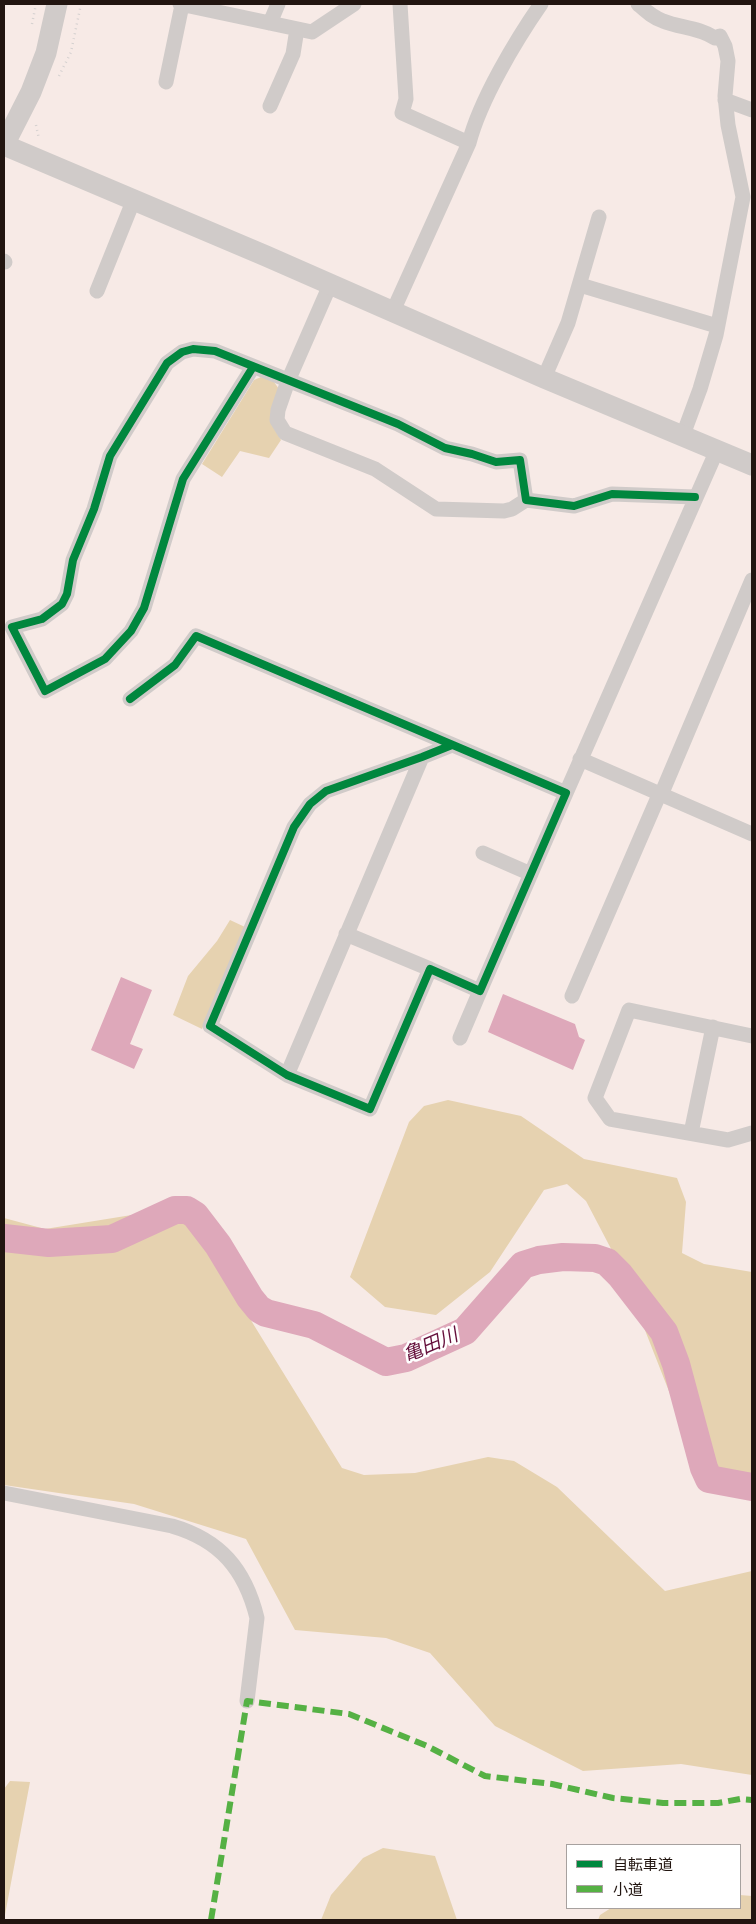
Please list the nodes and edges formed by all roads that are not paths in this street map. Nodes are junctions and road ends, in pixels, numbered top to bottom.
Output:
1 (57, 4) edge
2 (181, 4) edge
3 (278, 4) edge
4 (354, 4) edge
5 (400, 4) edge
6 (541, 4) edge
7 (638, 4) edge
8 (270, 23) junction
9 (297, 29) junction
10 (166, 82) dead end
11 (725, 100) junction
12 (270, 106) dead end
13 (752, 110) edge
14 (470, 143) junction
15 (4, 145) edge
16 (134, 199) junction
17 (600, 217) dead end
18 (330, 285) junction
19 (580, 285) junction
20 (97, 291) dead end
21 (393, 311) junction
22 (717, 326) junction
23 (253, 367) junction
24 (544, 378) junction
25 (288, 381) junction
26 (684, 435) junction
27 (717, 450) junction
28 (752, 465) edge
29 (695, 496) junction
30 (526, 500) junction
31 (752, 580) edge
32 (130, 699) dead end
33 (452, 745) junction
34 (422, 757) junction
35 (580, 760) junction
36 (566, 793) junction
37 (660, 795) junction
38 (752, 834) edge
39 (483, 853) dead end
40 (531, 874) junction
41 (346, 934) junction
42 (430, 969) junction
43 (480, 991) junction
44 (572, 996) dead end
45 (713, 1027) junction
46 (752, 1036) edge
47 (460, 1038) dead end
48 (287, 1075) junction
49 (691, 1133) junction
50 (752, 1133) edge
51 (4, 1493) edge
52 (247, 1701) dead end

1 - 15 street
2 - 8 street
2 - 10 street
3 - 8 street
4 - 9 street
5 - 14 street
6 - 14 street
7 - 11 street
8 - 9 street
9 - 12 street
11 - 13 street
11 - 22 street
14 - 21 street
15 - 16 street
16 - 18 street
16 - 20 street
17 - 19 street
18 - 21 street
18 - 25 street
19 - 22 street
19 - 24 street
21 - 24 street
22 - 26 street
23 - 23 street
23 - 25 street
24 - 26 street
25 - 30 street
25 - 30 street
26 - 27 street
27 - 28 street
27 - 29 street
29 - 30 street
29 - 35 street
31 - 37 street
32 - 33 street
33 - 34 street
33 - 36 street
34 - 41 street
34 - 48 street
35 - 36 street
35 - 37 street
36 - 40 street
37 - 38 street
37 - 44 street
39 - 40 street
40 - 43 street
41 - 42 street
41 - 48 street
42 - 43 street
42 - 48 street
43 - 47 street
45 - 46 street
45 - 49 street
45 - 49 street
49 - 50 street
51 - 52 street

